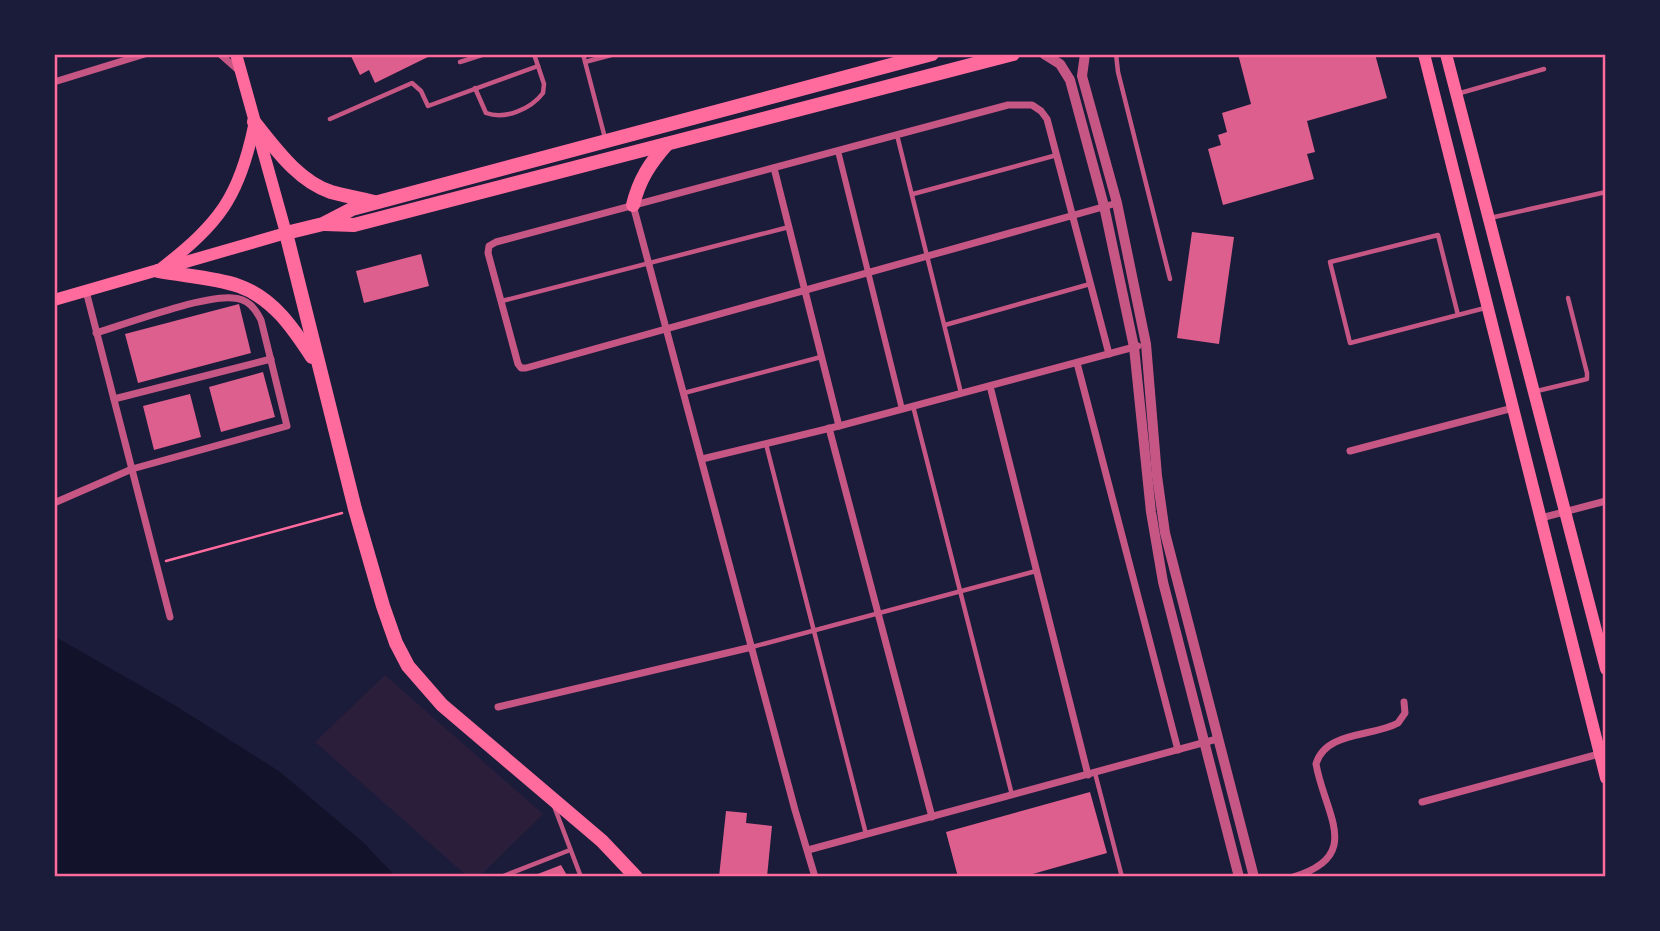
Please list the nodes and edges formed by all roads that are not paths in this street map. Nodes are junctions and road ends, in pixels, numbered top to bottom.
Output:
1 (145, 54) edge
2 (220, 54) edge
3 (236, 54) edge
4 (485, 54) edge
5 (534, 54) edge
6 (583, 54) edge
7 (615, 54) edge
8 (932, 54) edge
9 (1013, 54) edge
10 (1044, 54) edge
11 (1085, 54) edge
12 (1116, 54) edge
13 (1424, 54) edge
14 (1446, 54) edge
15 (460, 62) dead end
16 (585, 62) junction
17 (538, 66) junction
18 (1544, 69) dead end
19 (241, 72) junction
20 (54, 82) edge
21 (475, 88) junction
22 (1457, 94) junction
23 (330, 119) dead end
24 (254, 122) junction
25 (897, 135) junction
26 (606, 142) junction
27 (667, 144) junction
28 (838, 151) junction
29 (1057, 155) junction
30 (774, 168) junction
31 (1606, 192) edge
32 (912, 194) junction
33 (377, 202) junction
34 (1117, 203) junction
35 (634, 205) junction
36 (1104, 206) junction
37 (1072, 215) junction
38 (1489, 218) junction
39 (323, 224) junction
40 (789, 227) junction
41 (286, 233) junction
42 (928, 256) junction
43 (649, 264) junction
44 (158, 271) junction
45 (869, 272) junction
46 (1170, 279) dead end
47 (1090, 285) junction
48 (805, 290) junction
49 (86, 291) junction
50 (1568, 298) dead end
51 (54, 300) edge
52 (501, 302) junction
53 (1488, 307) junction
54 (1458, 315) junction
55 (945, 325) junction
56 (666, 330) junction
57 (96, 333) junction
58 (1140, 346) junction
59 (1109, 354) junction
60 (822, 357) junction
61 (271, 359) junction
62 (1077, 363) junction
63 (319, 367) junction
64 (990, 386) junction
65 (1534, 392) junction
66 (683, 394) junction
67 (961, 394) junction
68 (114, 399) junction
69 (913, 406) junction
70 (1513, 408) junction
71 (902, 409) junction
72 (839, 426) junction
73 (829, 428) junction
74 (766, 444) junction
75 (1350, 451) dead end
76 (702, 459) junction
77 (132, 469) junction
78 (1606, 501) edge
79 (54, 503) edge
80 (1565, 512) junction
81 (1541, 518) junction
82 (1037, 571) junction
83 (960, 590) junction
84 (878, 612) junction
85 (170, 617) dead end
86 (815, 629) junction
87 (752, 647) junction
88 (1606, 669) edge
89 (1404, 702) dead end
90 (498, 707) dead end
91 (1217, 739) junction
92 (1204, 743) junction
93 (1178, 750) junction
94 (1600, 754) junction
95 (1091, 774) junction
96 (1606, 778) edge
97 (550, 796) junction
98 (1013, 796) junction
99 (1422, 802) dead end
100 (932, 817) junction
101 (866, 834) junction
102 (570, 850) junction
103 (808, 850) junction
104 (501, 877) edge
105 (581, 877) edge
106 (636, 877) edge
107 (815, 877) edge
108 (1122, 877) edge
109 (1239, 877) edge
110 (1254, 877) edge
111 (1293, 877) edge

1 - 20 street
2 - 19 street
3 - 19 main road
4 - 15 lane
5 - 17 lane
6 - 16 lane
7 - 16 lane
8 - 26 highway
9 - 27 highway
10 - 36 street
11 - 34 street
12 - 46 lane
13 - 53 main road
14 - 22 main road
16 - 26 lane
17 - 21 lane
17 - 21 lane
18 - 22 lane
19 - 24 main road
21 - 23 lane
22 - 38 main road
24 - 33 highway
24 - 41 main road
24 - 44 main road
25 - 28 street
25 - 29 street
25 - 32 lane
26 - 33 highway
27 - 35 highway
27 - 39 highway
28 - 30 street
28 - 45 street
29 - 32 lane
29 - 37 street
30 - 35 street
30 - 40 street
31 - 38 lane
32 - 42 lane
33 - 39 highway
34 - 36 street
34 - 58 street
35 - 43 street
35 - 52 street
36 - 37 street
36 - 58 street
37 - 42 street
37 - 47 street
38 - 65 main road
39 - 41 highway
40 - 43 lane
40 - 48 street
41 - 44 main road
41 - 63 highway
42 - 45 street
42 - 55 lane
43 - 52 lane
43 - 56 street
44 - 49 main road
44 - 63 highway
45 - 48 street
45 - 71 street
47 - 55 lane
47 - 59 street
48 - 56 street
48 - 60 street
49 - 51 main road
49 - 57 street
50 - 65 lane
52 - 56 street
53 - 54 lane
53 - 70 main road
54 - 54 lane
55 - 67 lane
56 - 66 street
57 - 61 street
57 - 68 street
58 - 59 street
58 - 91 street
58 - 92 street
59 - 62 street
60 - 66 lane
60 - 72 street
61 - 68 street
61 - 77 street
62 - 64 street
62 - 93 street
63 - 97 highway
64 - 67 street
64 - 82 street
65 - 80 main road
66 - 76 street
67 - 69 street
68 - 77 street
69 - 71 street
69 - 83 lane
70 - 75 street
70 - 81 main road
71 - 72 street
72 - 73 street
73 - 74 street
73 - 84 street
74 - 76 street
74 - 86 lane
76 - 87 street
77 - 79 street
77 - 85 street
78 - 80 street
80 - 81 street
80 - 88 main road
81 - 94 main road
82 - 83 lane
82 - 95 street
83 - 84 lane
83 - 98 lane
84 - 86 lane
84 - 100 street
86 - 87 lane
86 - 101 lane
87 - 90 street
87 - 103 street
89 - 111 street
91 - 92 street
91 - 110 street
92 - 93 street
92 - 109 street
93 - 95 street
94 - 96 main road
94 - 99 street
95 - 98 street
95 - 108 lane
97 - 102 lane
97 - 106 highway
98 - 100 street
100 - 101 street
101 - 103 street
102 - 104 lane
102 - 105 lane
103 - 107 street

